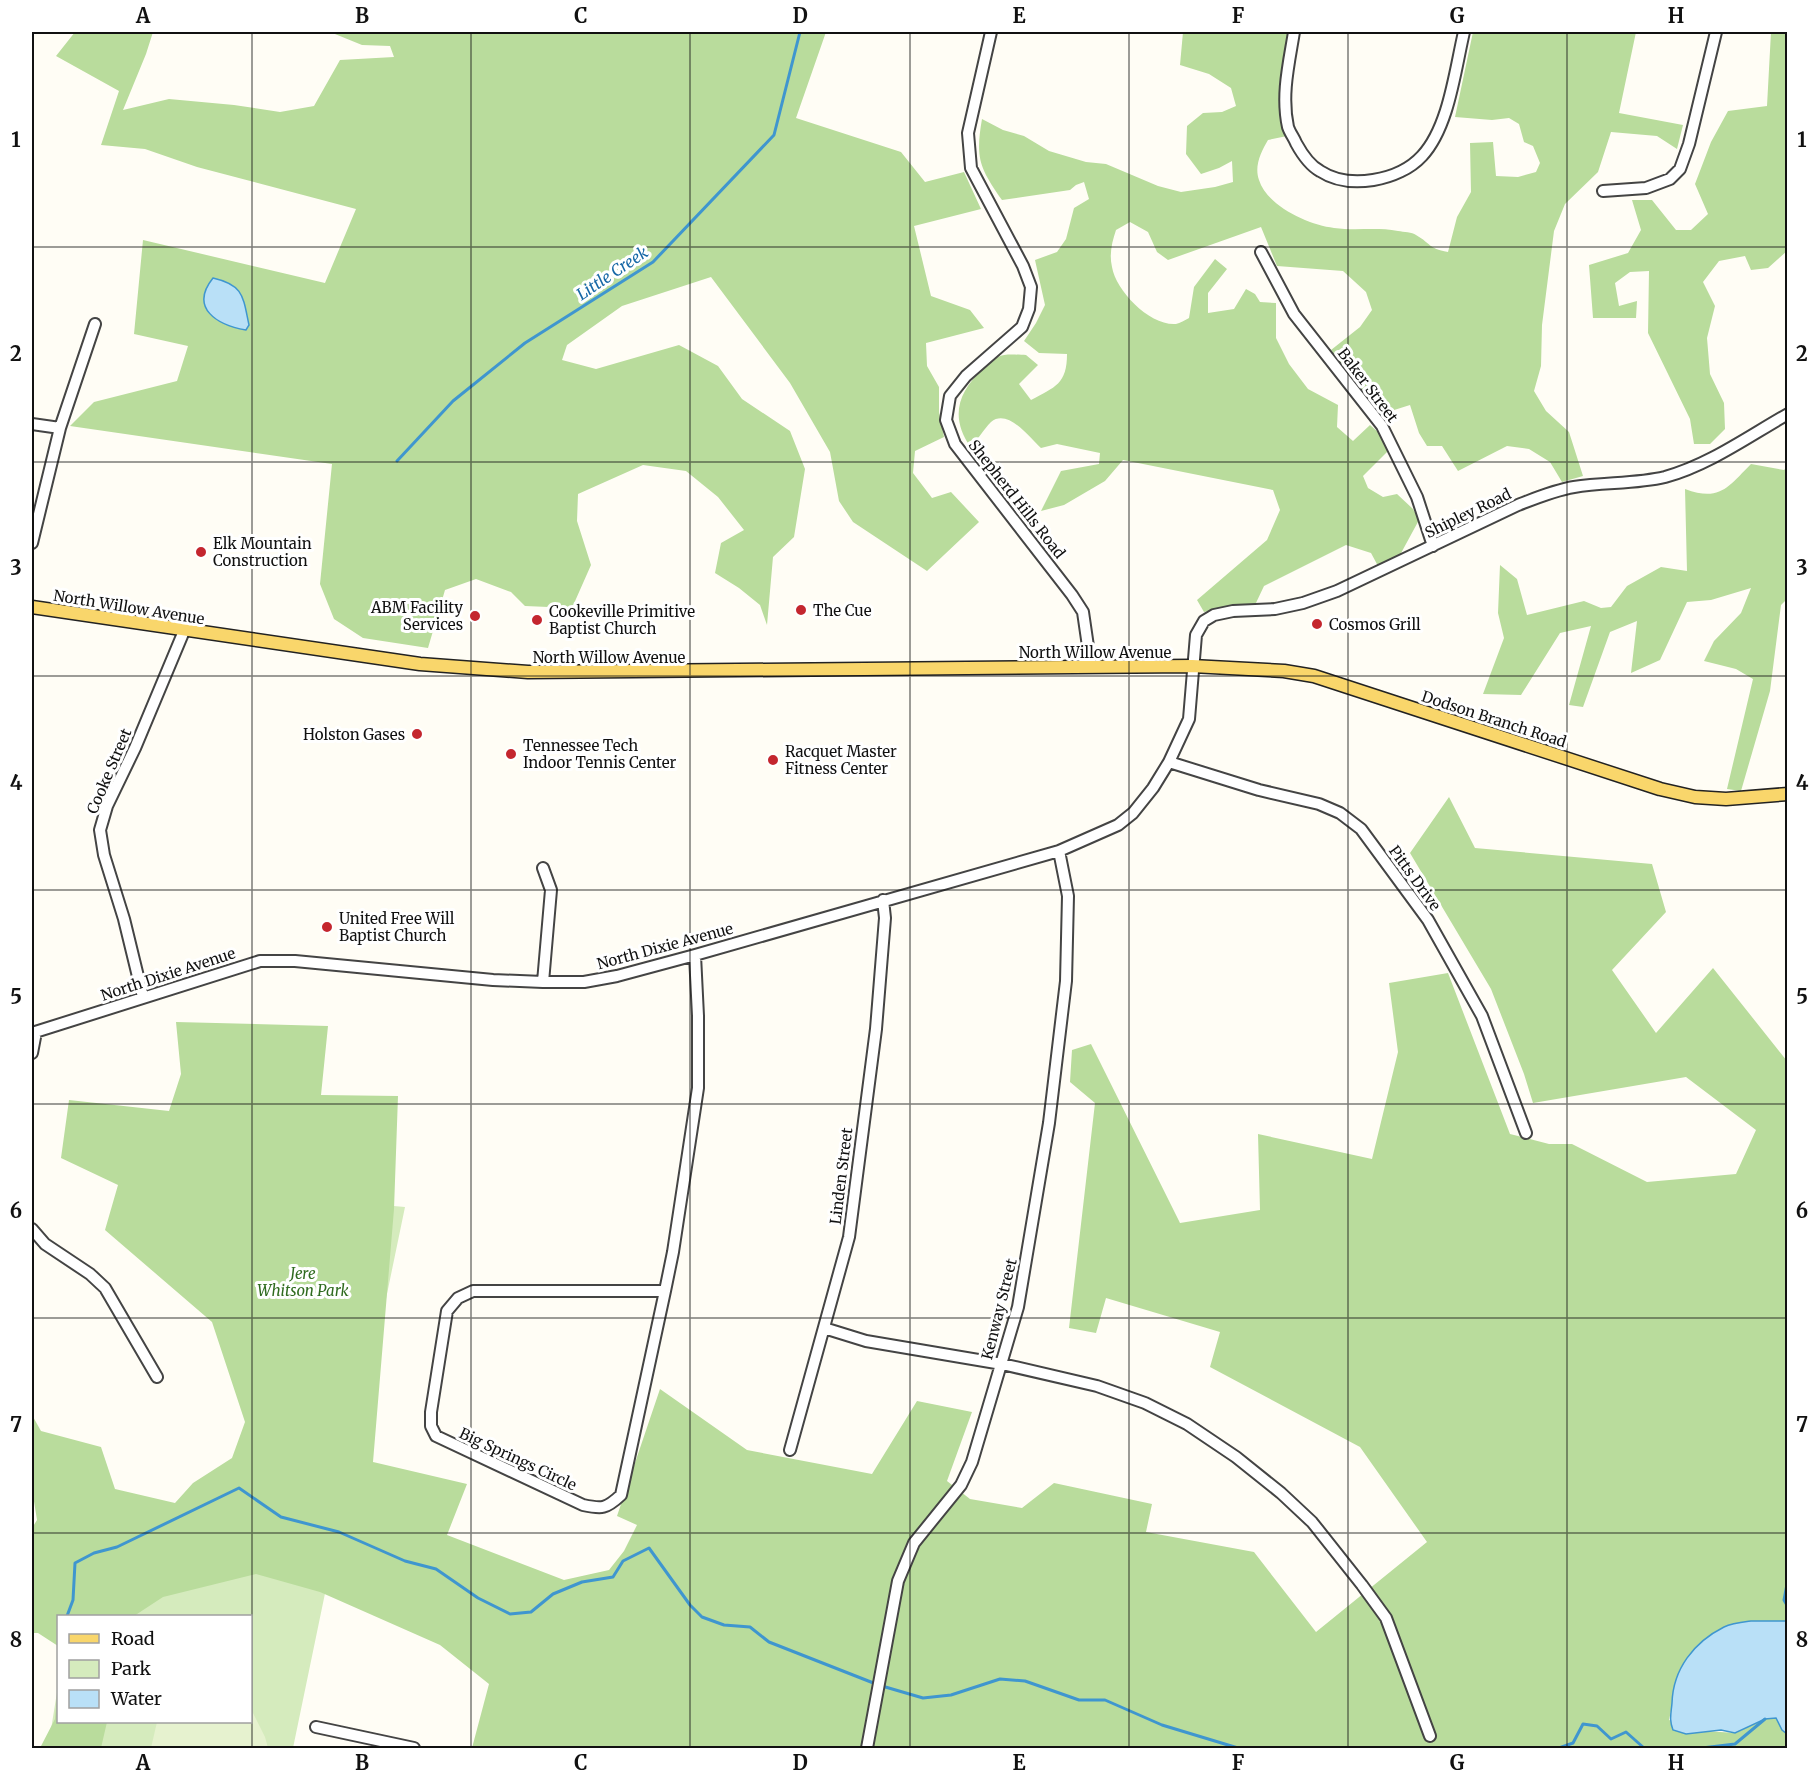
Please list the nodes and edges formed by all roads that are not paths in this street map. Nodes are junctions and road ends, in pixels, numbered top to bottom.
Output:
1 (991, 32) edge
2 (1294, 32) edge
3 (1464, 32) edge
4 (1716, 32) edge
5 (1603, 191) dead end
6 (1261, 252) dead end
7 (95, 324) dead end
8 (1788, 414) edge
9 (32, 424) edge
10 (60, 428) junction
11 (32, 543) edge
12 (1433, 546) junction
13 (32, 608) edge
14 (184, 631) junction
15 (1192, 666) junction
16 (1091, 667) junction
17 (1168, 762) junction
18 (1788, 794) edge
19 (1059, 851) junction
20 (543, 868) dead end
21 (883, 900) junction
22 (695, 955) junction
23 (543, 982) junction
24 (143, 997) junction
25 (34, 1033) edge
26 (32, 1053) edge
27 (1526, 1133) dead end
28 (32, 1229) edge
29 (665, 1291) junction
30 (824, 1328) junction
31 (1002, 1364) junction
32 (157, 1377) dead end
33 (790, 1450) dead end
34 (316, 1727) dead end
35 (1430, 1736) dead end
36 (414, 1749) edge
37 (867, 1749) edge

1 - 16 street, Shepherd Hills Road
2 - 3 street
4 - 5 street
6 - 12 street, Baker Street
7 - 10 street
8 - 12 street, Shipley Road
9 - 10 street
10 - 11 street
12 - 15 street, Shipley Road
13 - 14 main road, North Willow Avenue
14 - 16 main road, North Willow Avenue
14 - 24 street, Cooke Street
15 - 16 main road, North Willow Avenue
15 - 17 street, North Dixie Avenue
15 - 18 main road, Dodson Branch Road
17 - 19 street, North Dixie Avenue
17 - 27 street, Pitts Drive
19 - 21 street, North Dixie Avenue
19 - 31 street, Kenway Street
20 - 23 street
21 - 22 street, North Dixie Avenue
21 - 30 street, Linden Street
22 - 23 street, North Dixie Avenue
22 - 29 street, Big Springs Circle
23 - 24 street, North Dixie Avenue
24 - 25 street, North Dixie Avenue
25 - 26 street
28 - 32 street
29 - 29 street, Big Springs Circle
30 - 31 street
30 - 33 street, Linden Street
31 - 35 street
31 - 37 street, Kenway Street
34 - 36 street

